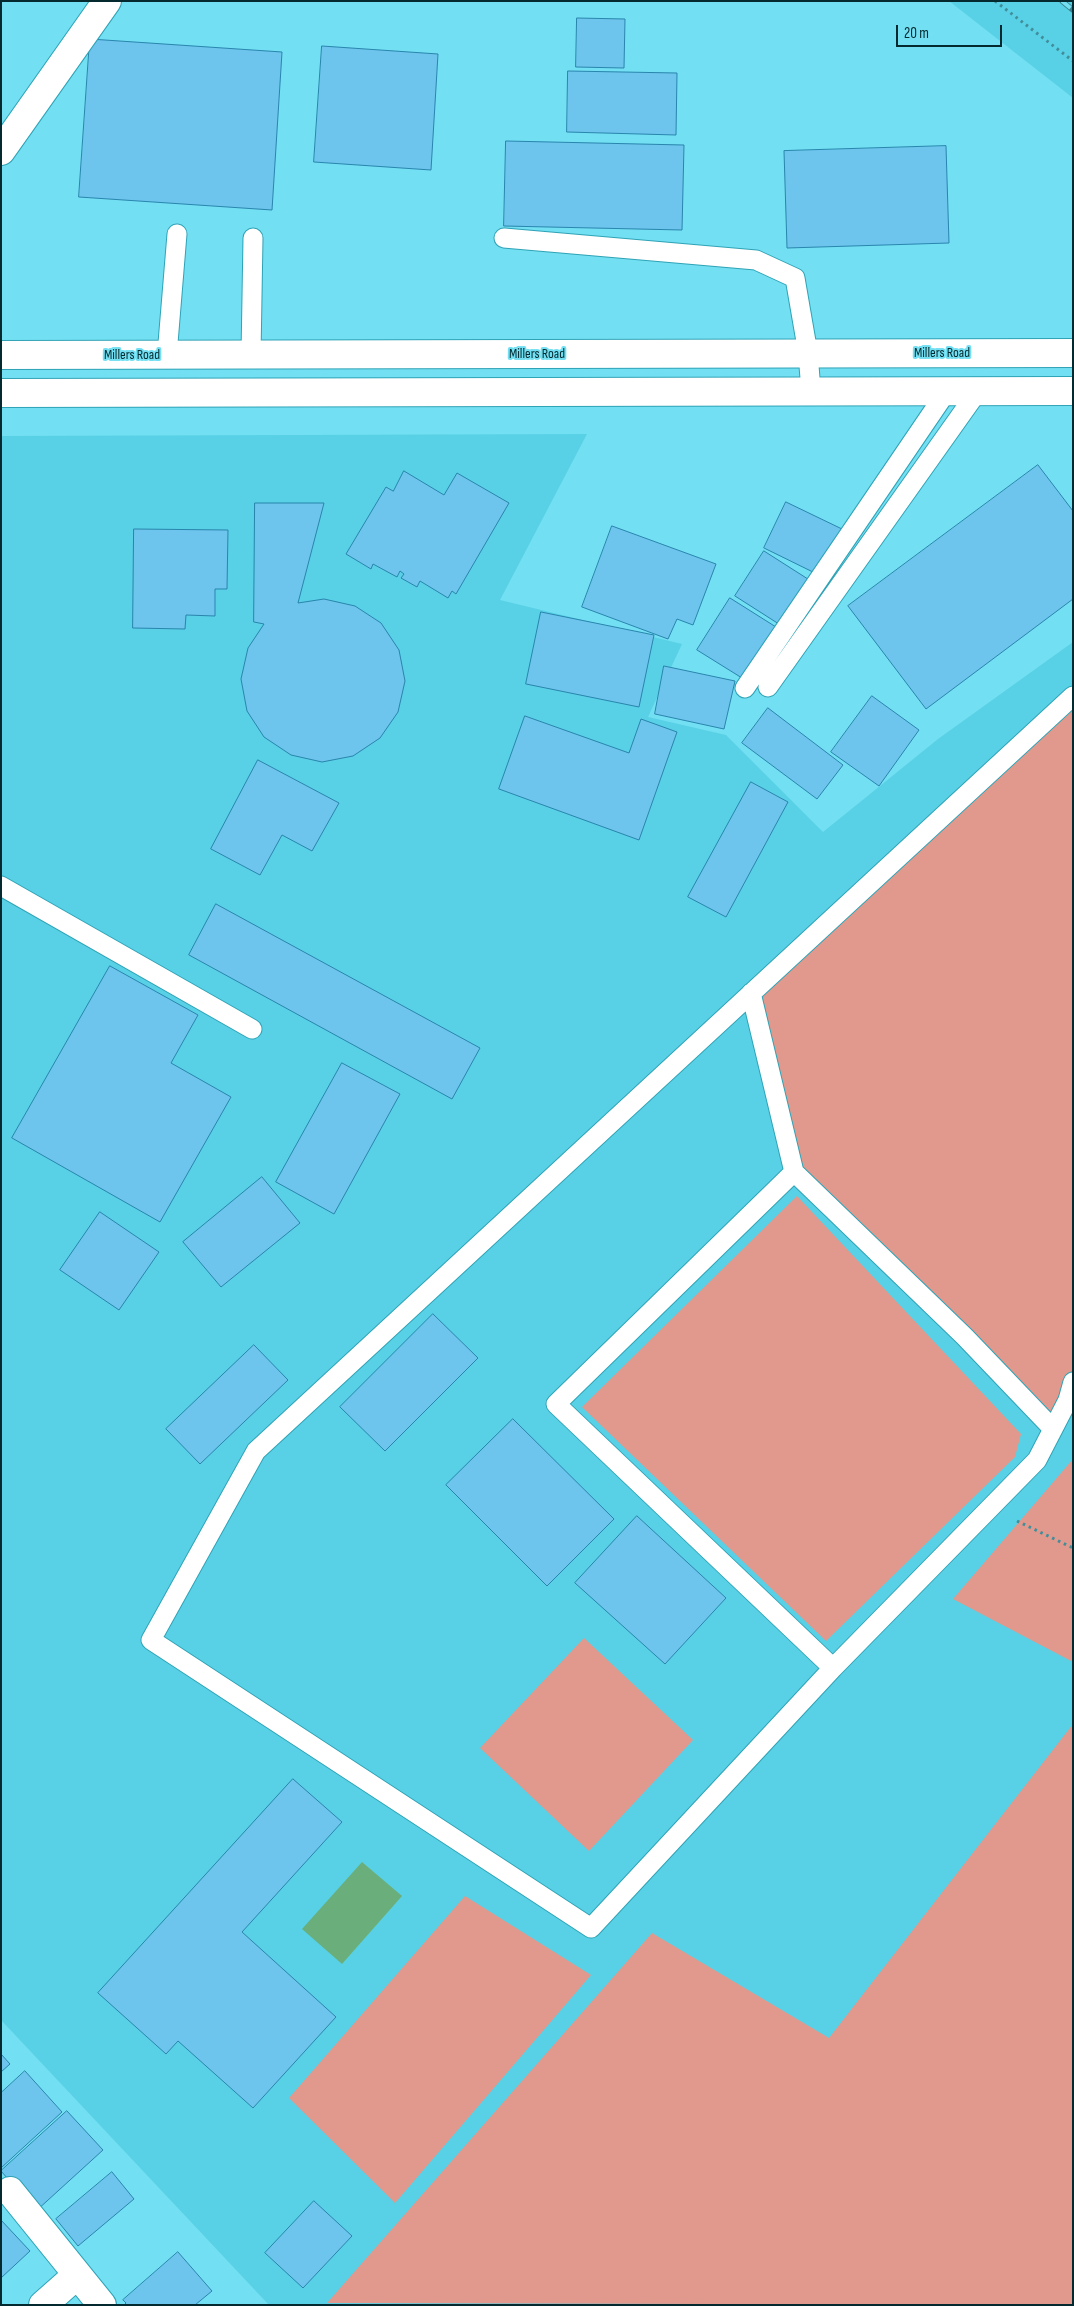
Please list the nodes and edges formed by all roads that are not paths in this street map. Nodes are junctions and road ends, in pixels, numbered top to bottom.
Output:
1 (107, 1) edge
2 (1, 151) edge
3 (177, 234) dead end
4 (253, 238) dead end
5 (504, 238) dead end
6 (1073, 352) edge
7 (808, 353) junction
8 (1, 355) edge
9 (167, 355) junction
10 (251, 355) junction
11 (811, 391) junction
12 (947, 391) junction
13 (978, 391) junction
14 (1073, 391) edge
15 (1, 393) edge
16 (768, 687) dead end
17 (745, 688) dead end
18 (1073, 696) edge
19 (1, 886) edge
20 (751, 993) junction
21 (252, 1029) dead end
22 (794, 1172) junction
23 (1073, 1382) edge
24 (1053, 1429) junction
25 (833, 1668) junction
26 (10, 2191) dead end
27 (77, 2275) junction
28 (43, 2305) edge
29 (102, 2305) edge

1 - 2 street
3 - 9 lane
4 - 10 lane
5 - 7 lane
6 - 7 street, Millers Road
7 - 10 street, Millers Road
7 - 11 lane
8 - 9 street, Millers Road
9 - 10 street, Millers Road
11 - 12 street
11 - 15 street
12 - 13 street
12 - 17 lane
13 - 14 street
13 - 16 lane
18 - 20 lane
19 - 21 lane
20 - 22 lane
20 - 25 lane
22 - 24 lane
22 - 25 lane
23 - 24 lane
24 - 25 lane
26 - 27 street
27 - 28 street
27 - 29 street

